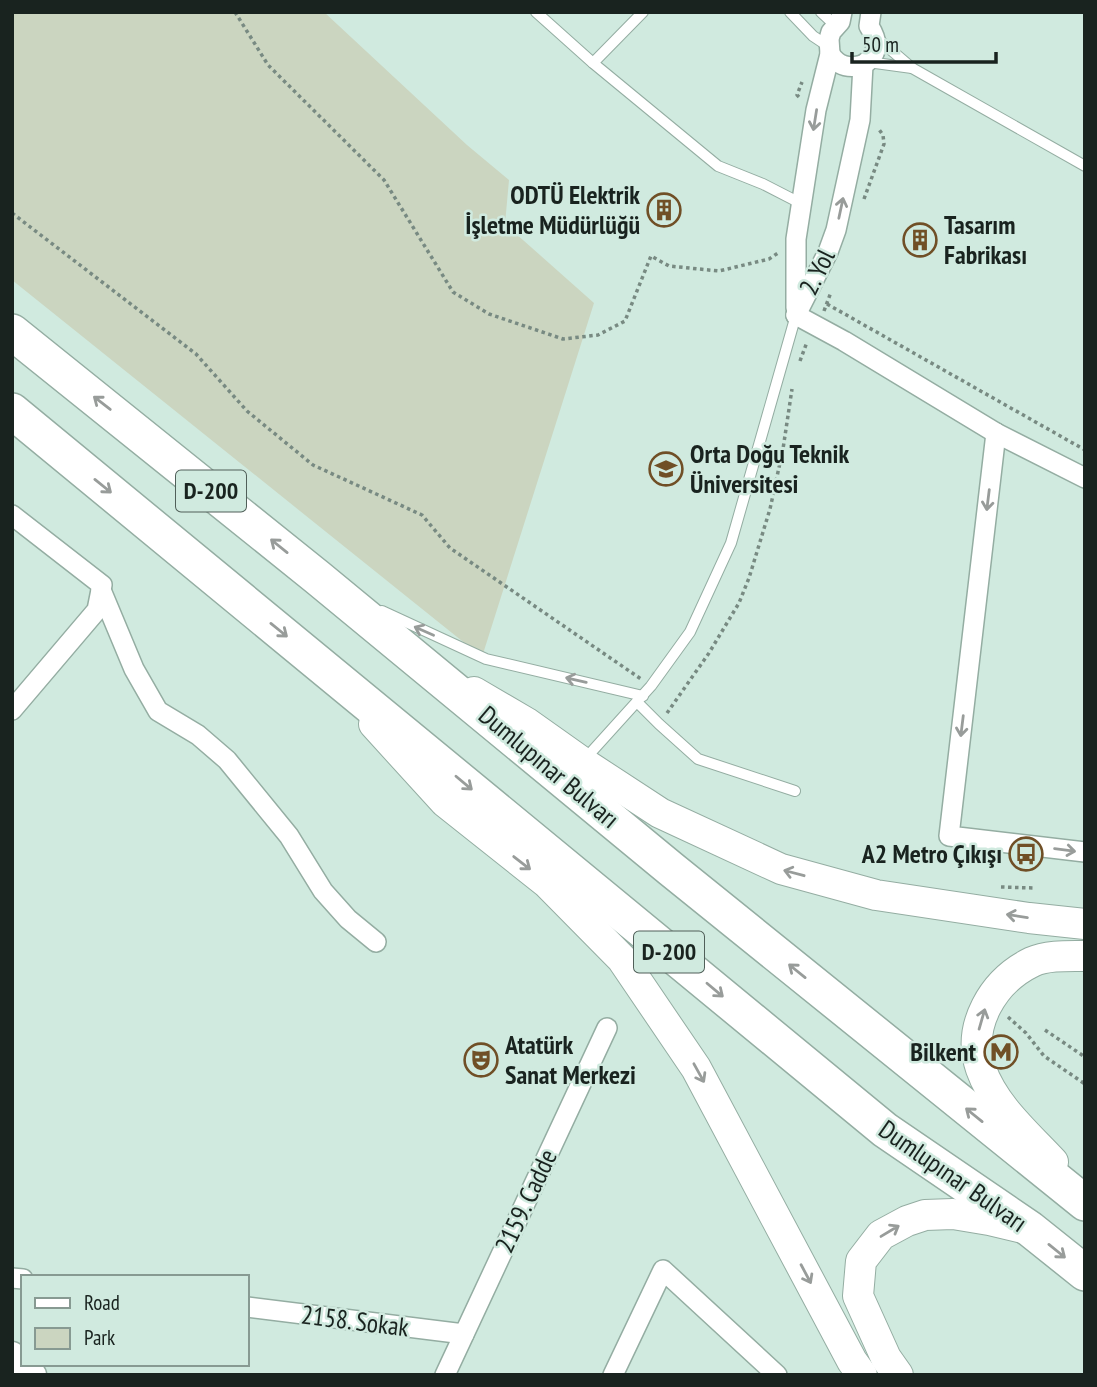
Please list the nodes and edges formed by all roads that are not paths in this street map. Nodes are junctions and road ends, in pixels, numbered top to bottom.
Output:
1 (536, 12) edge
2 (643, 12) edge
3 (790, 12) edge
4 (835, 18) edge
5 (872, 25) edge
6 (829, 50) junction
7 (593, 63) junction
8 (865, 64) junction
9 (912, 68) junction
10 (1085, 166) edge
11 (803, 204) junction
12 (796, 315) junction
13 (12, 332) edge
14 (12, 411) edge
15 (996, 433) junction
16 (1085, 478) edge
17 (12, 515) edge
18 (317, 577) junction
19 (101, 590) junction
20 (363, 601) dead end
21 (374, 607) dead end
22 (408, 652) junction
23 (317, 662) junction
24 (640, 699) junction
25 (12, 710) edge
26 (582, 762) junction
27 (795, 791) dead end
28 (1085, 852) edge
29 (1085, 924) edge
30 (376, 942) dead end
31 (1085, 956) edge
32 (607, 1028) dead end
33 (1085, 1195) edge
34 (1085, 1203) edge
35 (1030, 1229) junction
36 (1085, 1273) edge
37 (248, 1307) edge
38 (464, 1334) junction
39 (446, 1375) edge
40 (613, 1375) edge
41 (777, 1375) edge
42 (862, 1375) edge
43 (898, 1375) edge

1 - 7 lane
2 - 7 lane
3 - 6 lane
4 - 5 street
4 - 6 street, 2. Yol
5 - 8 street, 2. Yol
5 - 9 lane
6 - 8 street
6 -> 11 street, 2. Yol
7 - 11 lane
8 - 9 lane
12 -> 8 street, 2. Yol
9 - 10 lane
11 - 12 street, 2. Yol
12 - 15 street
12 - 24 lane
18 -> 13 highway, Dumlupınar Bulvarı / D-200
14 -> 23 highway, Dumlupınar Bulvarı / D-200
15 - 16 street
15 -> 28 street
17 - 19 street
18 - 20 lane
18 - 22 highway, Dumlupınar Bulvarı / D-200
19 - 25 street
19 - 30 street
24 -> 21 lane
22 - 26 main road
34 -> 22 highway, Dumlupınar Bulvarı / D-200
23 -> 35 highway, Dumlupınar Bulvarı / D-200
23 -> 42 main road
24 - 26 lane
24 - 27 lane
29 -> 26 main road
33 -> 31 main road
32 - 38 street, 2159. Cadde
35 -> 36 highway, Dumlupınar Bulvarı / D-200
43 -> 35 main road
37 - 38 street, 2158. Sokak
38 - 39 street, 2159. Cadde
40 - 41 street

